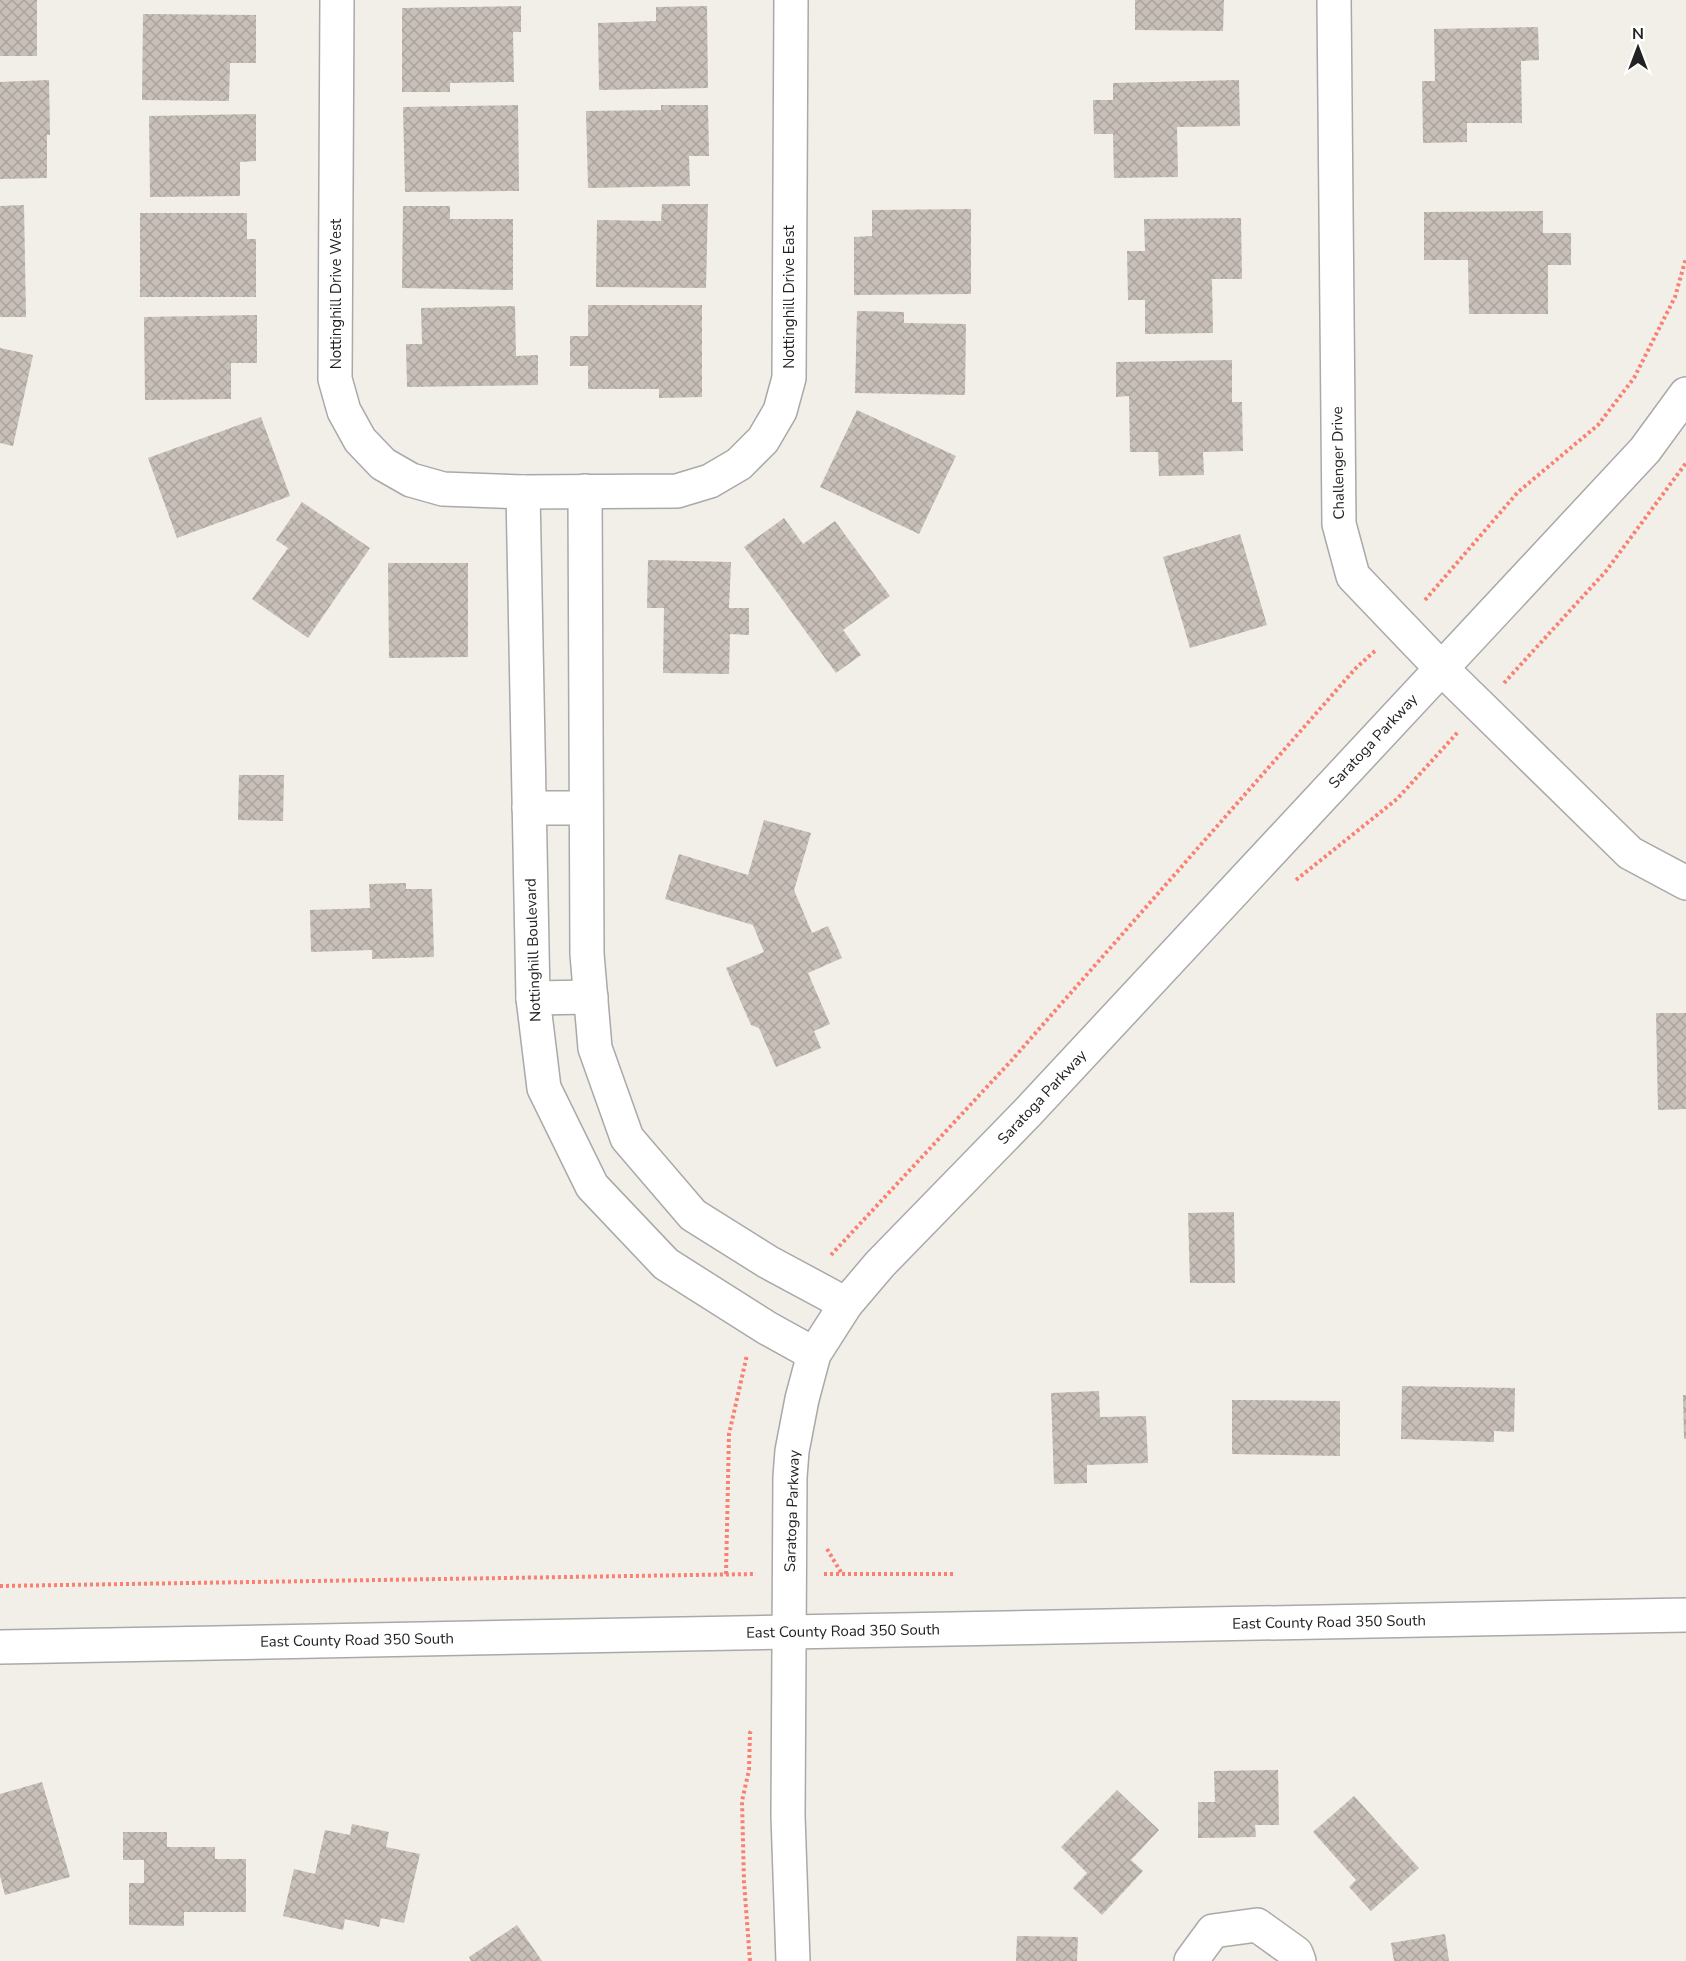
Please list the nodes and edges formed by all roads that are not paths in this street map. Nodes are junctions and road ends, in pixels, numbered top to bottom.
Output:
1 (337, 0) edge
2 (791, 0) edge
3 (1334, 0) edge
4 (1686, 394) edge
5 (585, 491) junction
6 (523, 492) junction
7 (1441, 668) junction
8 (529, 808) junction
9 (586, 808) junction
10 (1686, 883) edge
11 (591, 997) junction
12 (533, 998) junction
13 (846, 1304) junction
14 (814, 1354) junction
15 (1686, 1615) edge
16 (789, 1633) junction
17 (0, 1647) edge
18 (793, 1961) edge
19 (1191, 1961) edge
20 (1299, 1961) edge

1 - 6 street, Nottinghill Drive West
2 - 5 street, Nottinghill Drive East
3 - 7 street, Challenger Drive
4 - 7 street, Saratoga Parkway
5 - 6 street, Nottinghill Drive East
5 - 9 street
6 - 8 street, Nottinghill Boulevard
7 - 10 street, Challenger Drive
7 - 13 street, Saratoga Parkway
8 - 9 street
8 - 12 street, Nottinghill Boulevard
9 - 11 street
11 - 12 street
11 - 13 street
12 - 14 street, Nottinghill Boulevard
13 - 14 street, Saratoga Parkway
14 - 16 street, Saratoga Parkway
15 - 16 street, East County Road 350 South
16 - 17 street, East County Road 350 South
16 - 18 street, Saratoga Parkway
19 - 20 street

